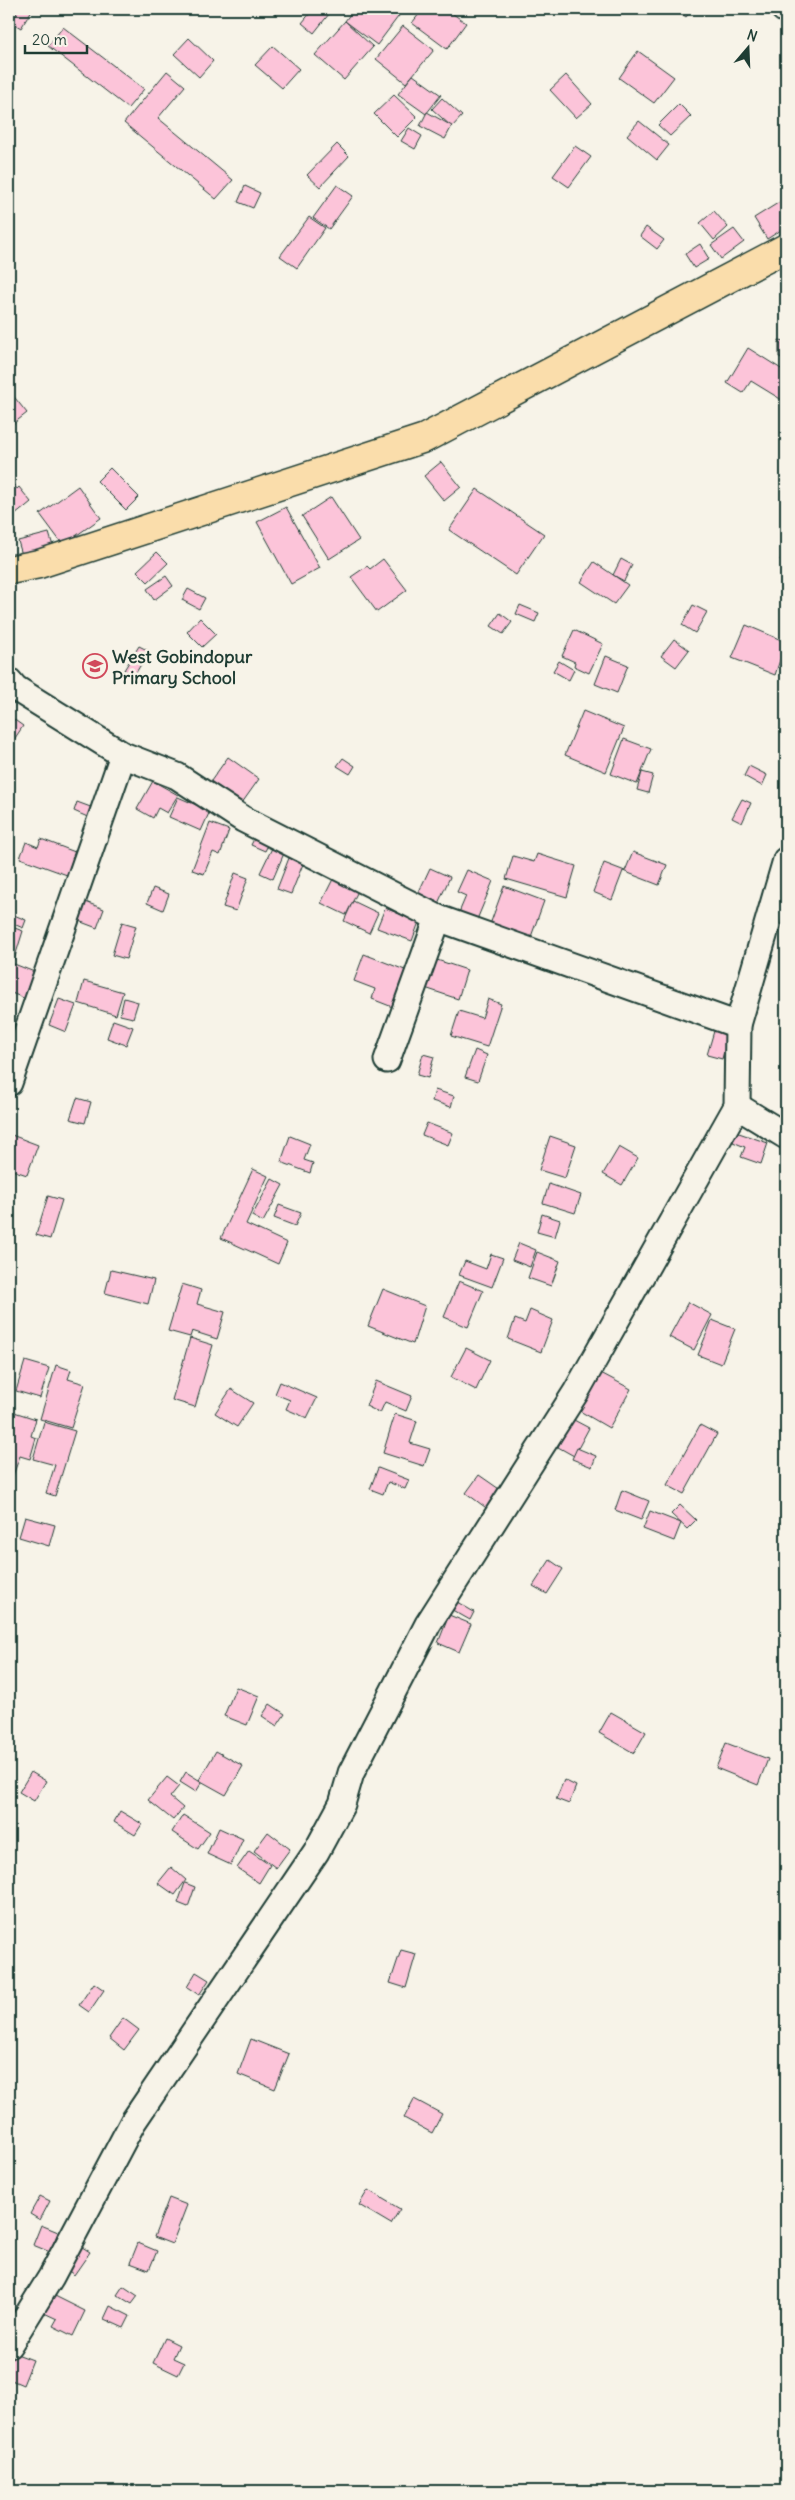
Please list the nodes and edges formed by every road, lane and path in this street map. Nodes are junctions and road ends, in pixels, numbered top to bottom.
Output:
1 (786, 248) edge
2 (9, 570) edge
3 (9, 681) edge
4 (123, 755) junction
5 (786, 860) edge
6 (438, 918) junction
7 (738, 1025) junction
8 (387, 1060) dead end
9 (9, 1082) edge
10 (737, 1106) junction
11 (786, 1136) edge
12 (9, 2345) edge

1 - 2 main road
3 - 4 street
4 - 6 street
4 - 9 street
5 - 7 street
6 - 7 street
6 - 8 street
7 - 10 street
10 - 11 street
10 - 12 street

